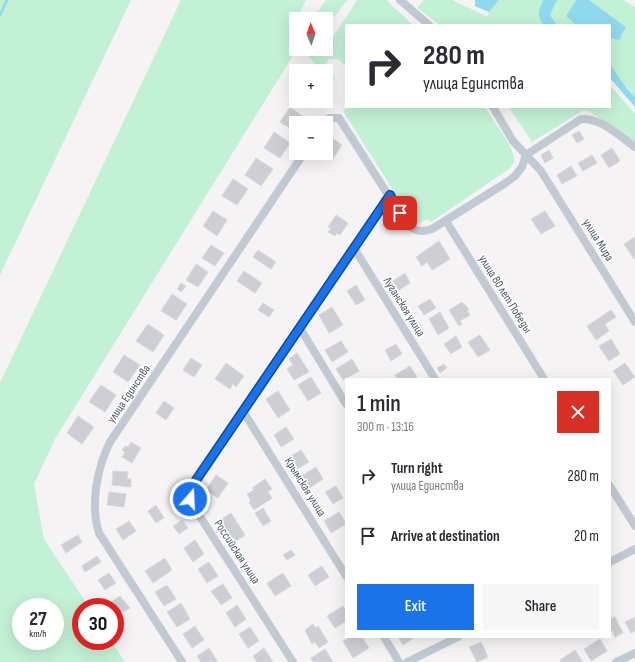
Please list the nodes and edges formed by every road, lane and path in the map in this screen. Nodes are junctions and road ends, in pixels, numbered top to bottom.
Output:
1 (400, 0) edge
2 (428, 24) edge
3 (494, 108) edge
4 (333, 118) edge
5 (635, 147) edge
6 (526, 155) junction
7 (299, 160) edge
8 (390, 195) junction
9 (446, 221) junction
10 (354, 248) junction
11 (635, 322) edge
12 (300, 328) junction
13 (434, 378) edge
14 (543, 378) edge
15 (345, 402) edge
16 (243, 411) junction
17 (611, 488) edge
18 (635, 526) edge
19 (635, 550) edge
20 (611, 562) edge
21 (345, 574) edge
22 (385, 638) edge
23 (456, 638) edge
24 (635, 652) edge
25 (182, 662) edge
26 (293, 662) edge
27 (400, 662) edge
28 (407, 662) edge
29 (616, 662) edge

1 - 2 street
3 - 6 street, улица Мира
4 - 8 street
5 - 6 street
6 - 9 street
6 - 11 street, улица Мира
7 - 25 street, улица Единства
8 - 9 street
8 - 10 street, Российская улица
9 - 14 street, улица 80 лет Победы
10 - 12 street, Российская улица
10 - 13 street, Луганская улица
12 - 15 street
12 - 16 street, Российская улица
16 - 21 street, Крымская улица
16 - 26 street, Российская улица
17 - 18 street
19 - 20 street
22 - 27 street
23 - 28 street
24 - 29 street

